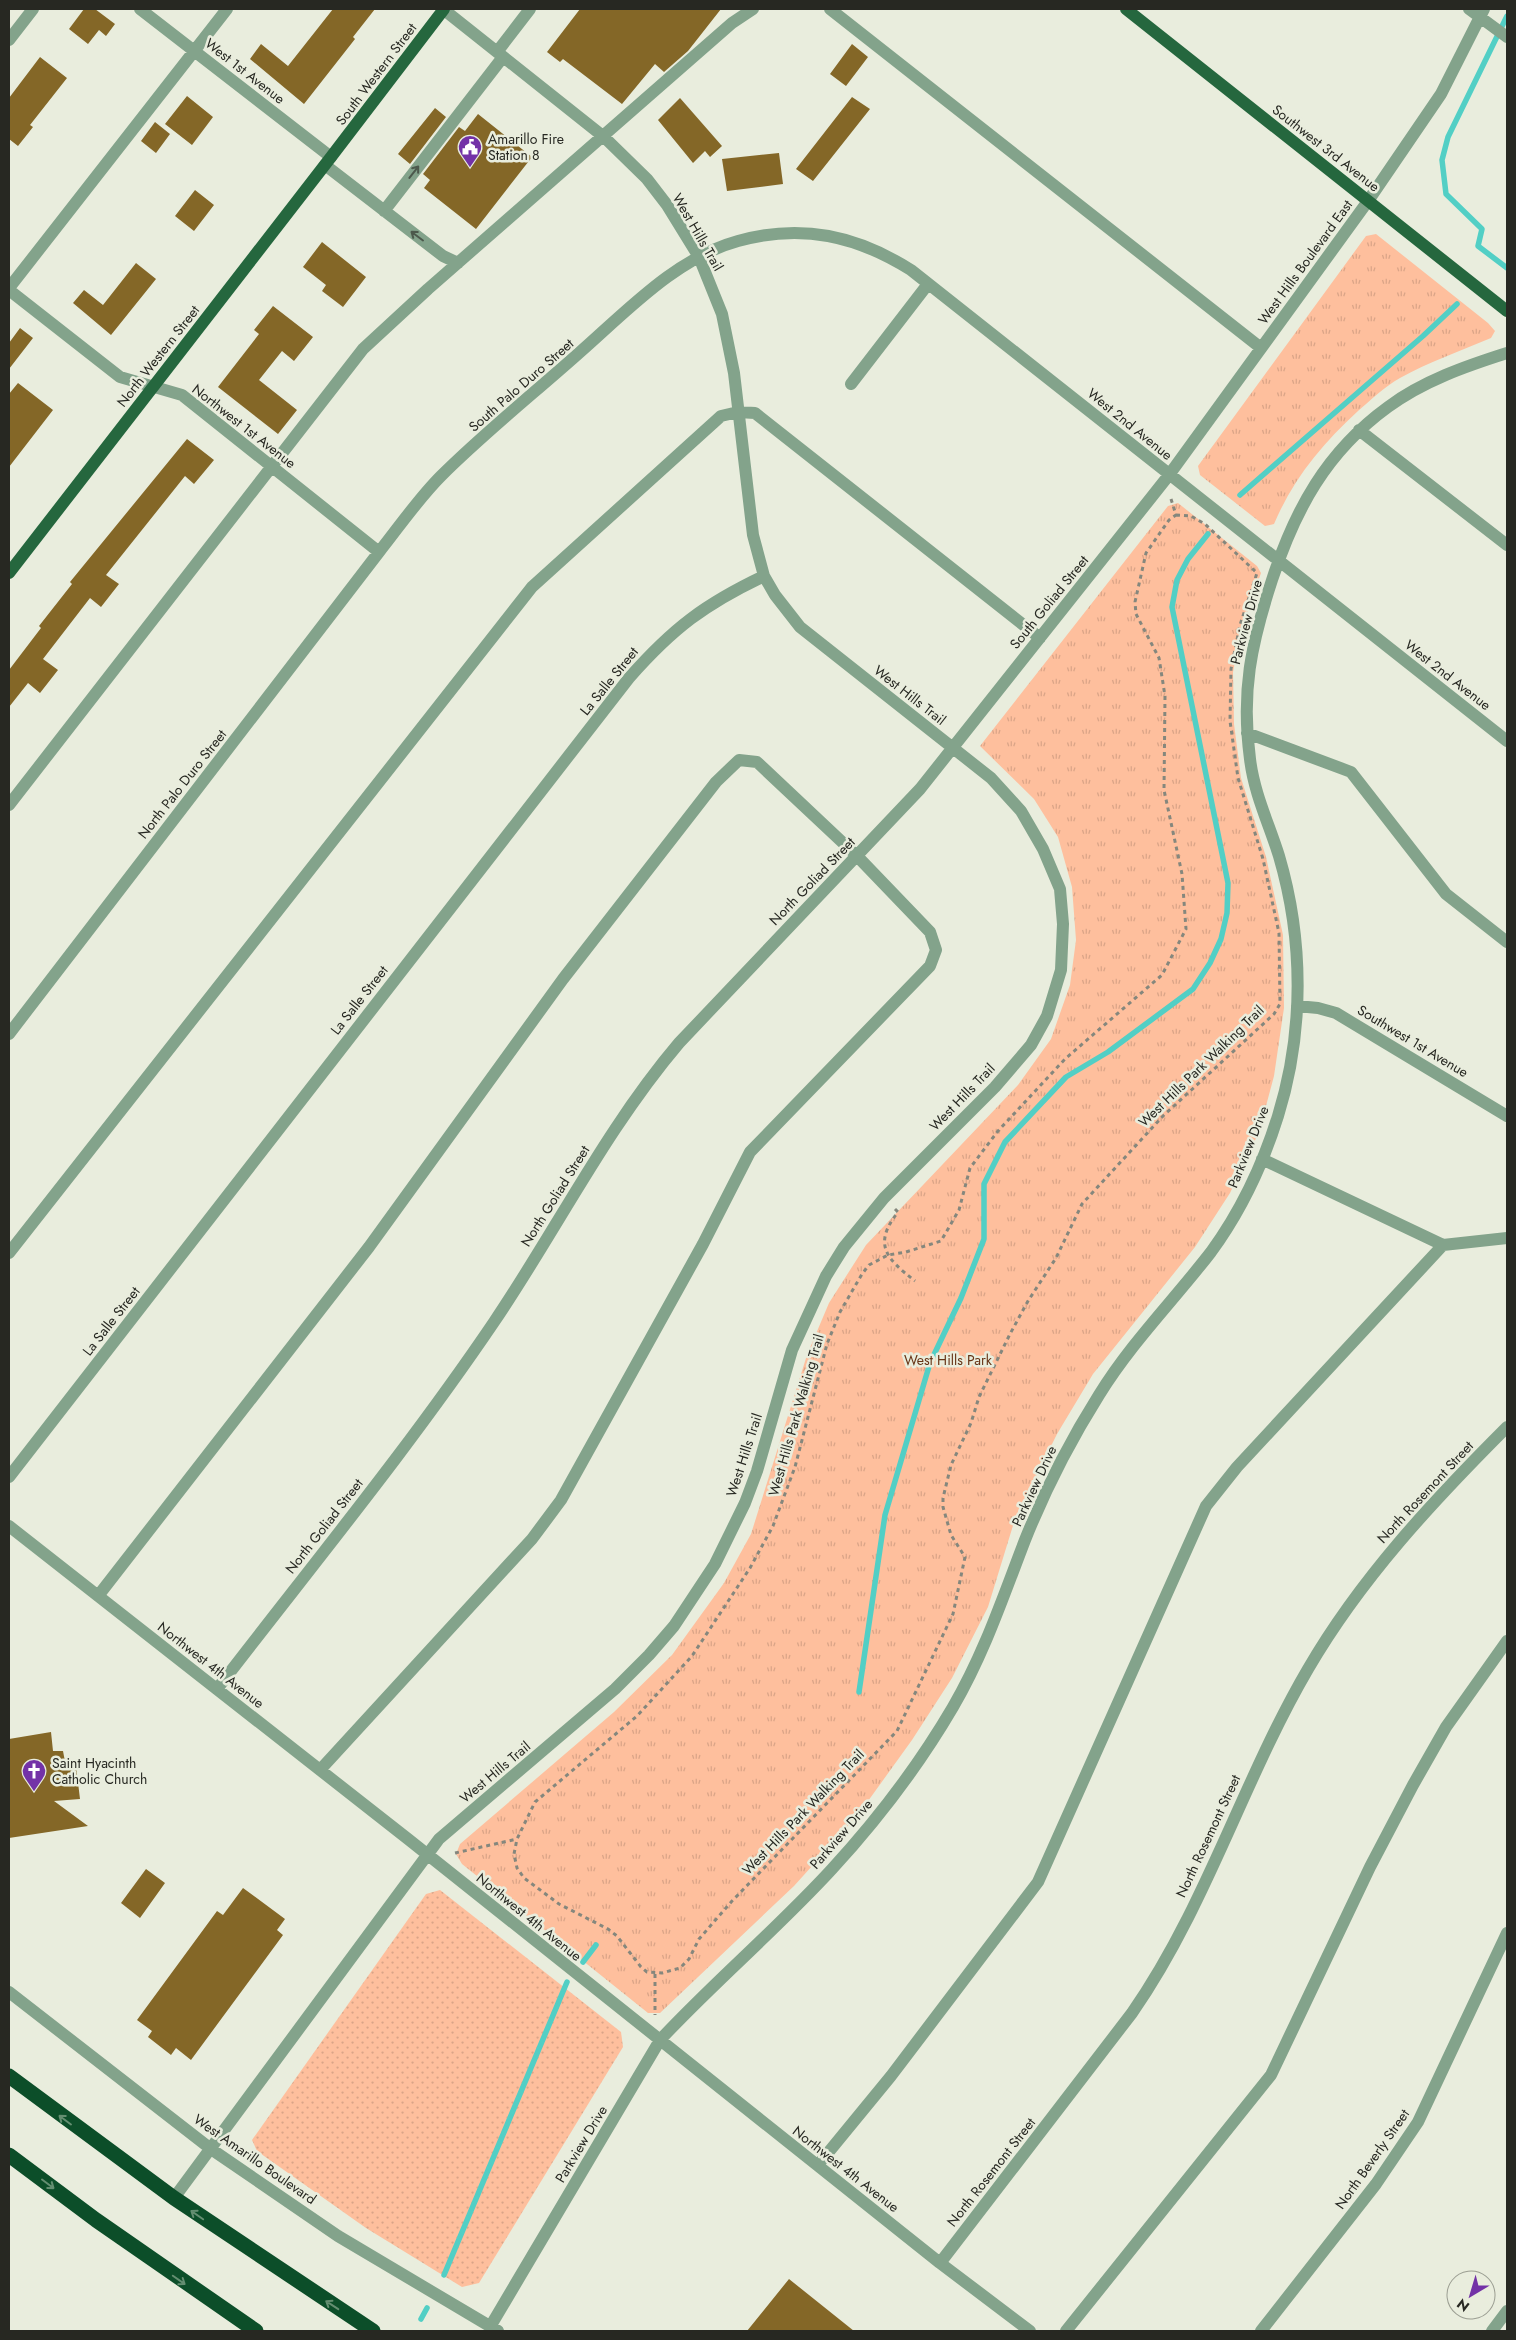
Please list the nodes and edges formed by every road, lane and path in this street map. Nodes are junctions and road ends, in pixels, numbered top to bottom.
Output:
1 (33, 9) edge
2 (140, 9) edge
3 (228, 9) edge
4 (444, 9) edge
5 (530, 9) edge
6 (735, 9) edge
7 (753, 9) edge
8 (830, 9) edge
9 (1126, 9) edge
10 (1469, 9) edge
11 (1482, 13) edge
12 (732, 24) junction
13 (1507, 37) edge
14 (9, 40) edge
15 (194, 51) junction
16 (500, 54) junction
17 (604, 137) junction
18 (328, 161) junction
19 (1368, 201) junction
20 (384, 211) junction
21 (699, 258) junction
22 (458, 263) junction
23 (928, 284) junction
24 (9, 289) edge
25 (1507, 311) edge
26 (1261, 348) junction
27 (1507, 353) edge
28 (851, 384) dead end
29 (154, 387) junction
30 (738, 412) junction
31 (1360, 430) junction
32 (270, 466) junction
33 (1170, 475) junction
34 (1171, 499) dead end
35 (1176, 516) junction
36 (1507, 546) edge
37 (379, 552) junction
38 (1278, 560) junction
39 (9, 573) edge
40 (764, 576) junction
41 (1040, 638) junction
42 (1247, 732) junction
43 (1507, 741) edge
44 (953, 748) junction
45 (9, 805) edge
46 (857, 856) junction
47 (1507, 942) edge
48 (1297, 1006) junction
49 (9, 1034) edge
50 (1507, 1116) edge
51 (1262, 1159) junction
52 (893, 1208) dead end
53 (1507, 1238) edge
54 (1443, 1245) junction
55 (9, 1253) edge
56 (888, 1255) junction
57 (915, 1282) dead end
58 (1507, 1427) edge
59 (9, 1477) edge
60 (9, 1526) edge
61 (98, 1596) junction
62 (1507, 1641) edge
63 (217, 1689) junction
64 (320, 1770) junction
65 (517, 1839) junction
66 (455, 1853) dead end
67 (426, 1854) junction
68 (1507, 1933) edge
69 (655, 1974) junction
70 (9, 1992) edge
71 (655, 2016) dead end
72 (660, 2040) junction
73 (9, 2076) edge
74 (211, 2148) junction
75 (9, 2154) edge
76 (818, 2165) junction
77 (174, 2198) junction
78 (940, 2263) junction
79 (1507, 2311) edge
80 (494, 2329) edge
81 (256, 2331) edge
82 (373, 2331) edge
83 (1030, 2331) edge
84 (1066, 2331) edge
85 (1261, 2331) edge
86 (1492, 2331) edge

1 - 14 street
2 - 15 street, West 1st Avenue
3 - 15 street
4 - 16 street, West Hills Trail
4 - 18 main road, South Western Street
5 - 16 street
6 - 12 street
7 - 12 street
8 - 26 street
9 - 19 main road, Southwest 3rd Avenue
10 - 11 street
11 - 13 street
11 - 19 street, West Hills Boulevard East
12 - 17 street
15 - 18 street, West 1st Avenue
15 - 24 street
16 - 17 street, West Hills Trail
20 -> 16 street
17 - 21 street, West Hills Trail
17 - 22 street
18 - 20 street, West 1st Avenue
18 - 29 main road, North Western Street
19 - 25 main road, Southwest 3rd Avenue
19 - 26 street, West Hills Boulevard East
22 -> 20 street, West 1st Avenue
21 - 23 street, West 2nd Avenue
21 - 30 street, West Hills Trail
21 - 37 street, South Palo Duro Street
22 - 32 street
23 - 28 street
23 - 33 street, West 2nd Avenue
24 - 29 street, Northwest 1st Avenue
26 - 33 street, West Hills Boulevard East
27 - 31 street, Parkview Drive
29 - 32 street, Northwest 1st Avenue
29 - 39 main road, North Western Street
30 - 40 street, West Hills Trail
30 - 41 street
30 - 55 street
31 - 36 street
31 - 38 street, Parkview Drive
32 - 37 street, Northwest 1st Avenue
32 - 45 street
33 - 38 street, West 2nd Avenue
33 - 41 street, South Goliad Street
34 - 35 path
35 - 56 path, West Hills Park Walking Trail
35 - 69 path, West Hills Park Walking Trail
37 - 49 street, North Palo Duro Street
38 - 42 street, Parkview Drive
38 - 43 street, West 2nd Avenue
40 - 44 street, West Hills Trail
40 - 59 street, La Salle Street
41 - 44 street, South Goliad Street
42 - 47 street
42 - 48 street, Parkview Drive
44 - 46 street, North Goliad Street
44 - 67 street, West Hills Trail
46 - 61 street
46 - 63 street, North Goliad Street
46 - 64 street
48 - 50 street, Southwest 1st Avenue
48 - 51 street, Parkview Drive
51 - 54 street
51 - 72 street, Parkview Drive
52 - 56 path
53 - 54 street
54 - 76 street
56 - 57 path
56 - 65 path, West Hills Park Walking Trail
58 - 78 street, North Rosemont Street
60 - 61 street, Northwest 4th Avenue
61 - 63 street, Northwest 4th Avenue
62 - 84 street
63 - 64 street, Northwest 4th Avenue
64 - 67 street, Northwest 4th Avenue
65 - 66 path
65 - 69 path, West Hills Park Walking Trail
67 - 72 street, Northwest 4th Avenue
67 - 74 street, West Hills Trail
68 - 85 street, North Beverly Street
69 - 71 path
70 - 74 street, West Amarillo Boulevard
72 - 76 street, Northwest 4th Avenue
72 - 80 street, Parkview Drive
77 -> 73 highway
74 - 77 street, West Hills Trail
74 - 80 street, West Amarillo Boulevard
75 -> 81 highway
76 - 78 street, Northwest 4th Avenue
82 -> 77 highway
78 - 83 street, Northwest 4th Avenue
79 - 86 street

